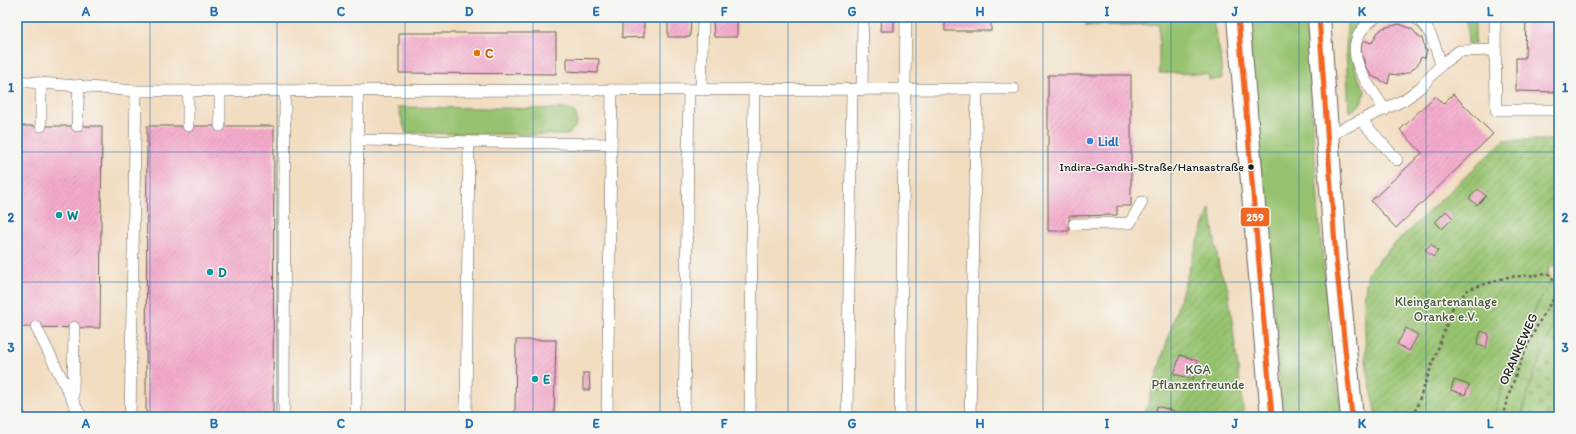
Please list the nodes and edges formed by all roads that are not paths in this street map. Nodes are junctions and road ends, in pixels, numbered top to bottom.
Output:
1 (702, 17) edge
2 (863, 17) edge
3 (906, 17) edge
4 (1238, 17) edge
5 (1319, 17) edge
6 (1376, 17) edge
7 (1415, 17) edge
8 (1495, 17) edge
9 (1495, 50) junction
10 (1441, 65) junction
11 (17, 81) edge
12 (41, 83) junction
13 (79, 85) junction
14 (977, 89) junction
15 (1014, 89) dead end
16 (612, 90) junction
17 (689, 90) junction
18 (701, 90) junction
19 (754, 90) junction
20 (857, 90) junction
21 (906, 90) junction
22 (136, 91) junction
23 (188, 91) junction
24 (220, 91) junction
25 (285, 91) junction
26 (358, 91) junction
27 (1384, 110) junction
28 (1559, 110) edge
29 (1361, 120) junction
30 (41, 126) dead end
31 (77, 126) dead end
32 (188, 126) dead end
33 (220, 126) dead end
34 (1327, 136) junction
35 (358, 140) junction
36 (469, 142) junction
37 (611, 144) junction
38 (1397, 160) dead end
39 (1142, 202) dead end
40 (1074, 224) dead end
41 (36, 327) dead end
42 (74, 327) dead end
43 (72, 400) junction
44 (17, 411) edge
45 (21, 417) edge
46 (81, 417) edge
47 (130, 417) edge
48 (284, 417) edge
49 (356, 417) edge
50 (466, 417) edge
51 (607, 417) edge
52 (684, 417) edge
53 (750, 417) edge
54 (847, 417) edge
55 (900, 417) edge
56 (970, 417) edge
57 (1272, 417) edge
58 (1352, 417) edge

1 - 18 lane
2 - 20 lane
3 - 21 lane
4 - 57 main road
5 - 34 main road
6 - 27 lane
7 - 10 lane
8 - 9 lane
9 - 10 lane
9 - 28 lane
10 - 27 lane
11 - 12 lane
12 - 13 lane
12 - 30 lane
13 - 22 lane
13 - 31 lane
14 - 15 lane
14 - 21 lane
14 - 56 lane
16 - 17 lane
16 - 26 lane
16 - 37 lane
17 - 18 lane
17 - 52 lane
18 - 19 lane
19 - 20 lane
19 - 53 lane
20 - 21 lane
20 - 54 lane
21 - 55 lane
22 - 23 lane
22 - 47 lane
23 - 24 lane
23 - 32 lane
24 - 25 lane
24 - 33 lane
25 - 26 lane
25 - 48 lane
26 - 35 lane
27 - 29 lane
29 - 34 lane
29 - 38 lane
34 - 58 main road
35 - 36 lane
35 - 49 lane
36 - 37 lane
36 - 50 lane
37 - 51 lane
39 - 40 lane
41 - 43 lane
42 - 43 lane
43 - 46 lane
44 - 45 lane

